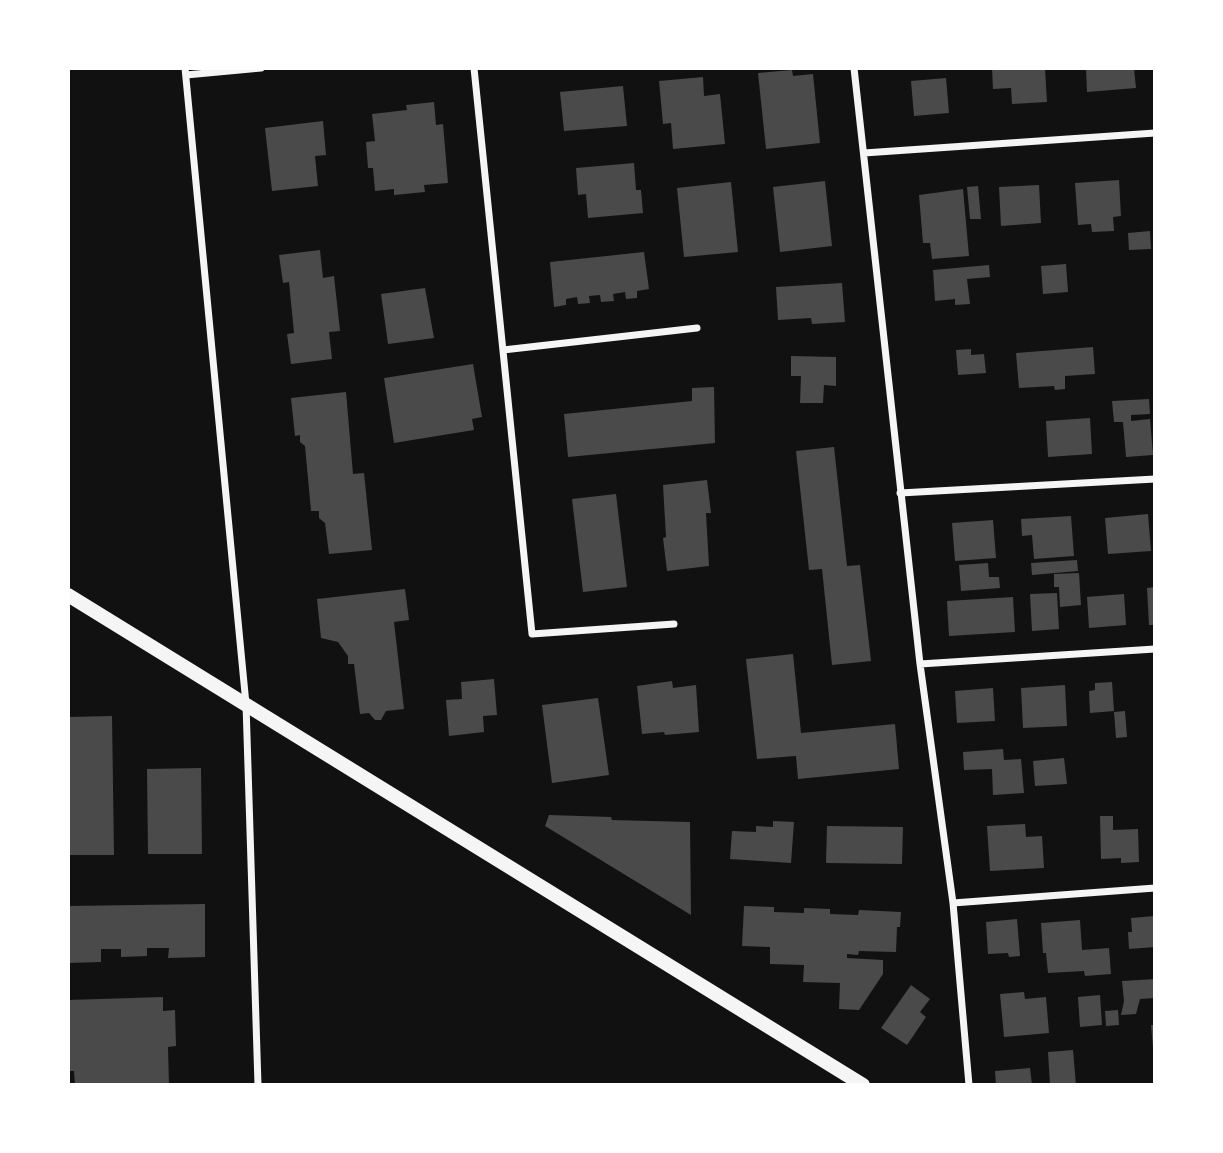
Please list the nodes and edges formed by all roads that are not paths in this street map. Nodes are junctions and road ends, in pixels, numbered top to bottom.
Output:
1 (261, 68) edge
2 (474, 68) edge
3 (854, 68) edge
4 (186, 72) edge
5 (1155, 133) edge
6 (864, 153) junction
7 (698, 328) dead end
8 (503, 350) junction
9 (1155, 479) edge
10 (900, 493) junction
11 (68, 595) edge
12 (674, 624) dead end
13 (1155, 649) edge
14 (920, 664) junction
15 (246, 705) junction
16 (1155, 888) edge
17 (953, 902) junction
18 (258, 1085) edge
19 (863, 1085) edge
20 (969, 1085) edge

1 - 4 street
2 - 8 street
3 - 6 street
4 - 15 street
5 - 6 street
6 - 10 street
7 - 8 street
8 - 12 street
9 - 10 street
10 - 14 street
11 - 15 main road
13 - 14 street
14 - 17 street
15 - 18 street
15 - 19 main road
16 - 17 street
17 - 20 street

